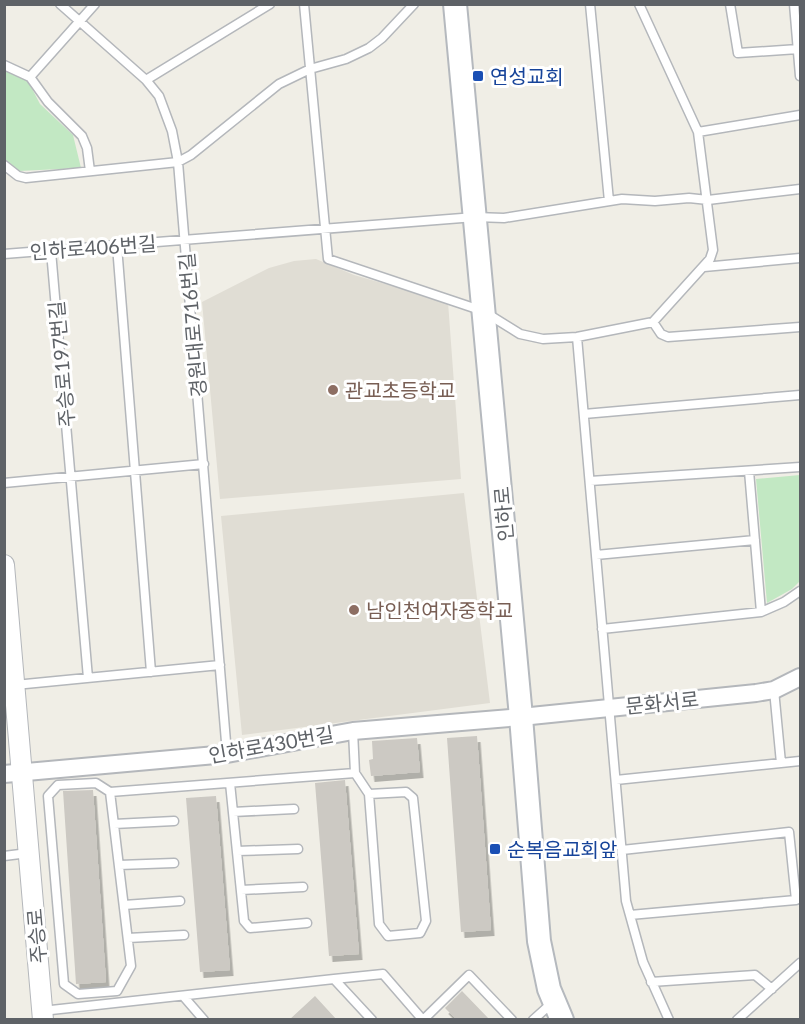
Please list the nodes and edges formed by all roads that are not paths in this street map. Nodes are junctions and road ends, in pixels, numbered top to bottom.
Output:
1 (60, 4) edge
2 (95, 4) edge
3 (270, 4) edge
4 (304, 4) edge
5 (414, 4) edge
6 (455, 4) edge
7 (590, 4) edge
8 (639, 4) edge
9 (730, 4) edge
10 (794, 4) edge
11 (80, 22) junction
12 (798, 49) junction
13 (4, 65) edge
14 (310, 69) junction
15 (801, 76) edge
16 (30, 77) junction
17 (146, 80) junction
18 (801, 115) edge
19 (698, 132) junction
20 (178, 162) junction
21 (4, 165) edge
22 (90, 171) junction
23 (801, 189) edge
24 (708, 200) junction
25 (609, 201) junction
26 (475, 217) junction
27 (325, 229) junction
28 (185, 240) junction
29 (117, 246) junction
30 (51, 251) junction
31 (4, 254) edge
32 (801, 258) edge
33 (704, 267) junction
34 (483, 311) junction
35 (653, 322) junction
36 (801, 327) edge
37 (577, 337) junction
38 (801, 395) edge
39 (584, 414) junction
40 (204, 464) junction
41 (801, 467) edge
42 (135, 471) junction
43 (749, 471) junction
44 (71, 477) junction
45 (590, 481) junction
46 (4, 483) edge
47 (755, 540) junction
48 (596, 555) junction
49 (4, 565) edge
50 (801, 591) edge
51 (761, 612) junction
52 (602, 629) junction
53 (220, 665) junction
54 (151, 672) junction
55 (801, 677) edge
56 (88, 678) junction
57 (15, 685) junction
58 (774, 690) junction
59 (609, 707) junction
60 (521, 717) junction
61 (353, 730) junction
62 (227, 754) junction
63 (782, 763) junction
64 (800, 764) edge
65 (13, 773) edge
66 (355, 774) junction
67 (616, 780) junction
68 (230, 783) junction
69 (110, 792) junction
70 (369, 794) junction
71 (294, 809) dead end
72 (233, 812) junction
73 (174, 821) dead end
74 (114, 824) junction
75 (298, 849) dead end
76 (622, 850) junction
77 (237, 851) junction
78 (29, 853) junction
79 (4, 856) edge
80 (174, 863) dead end
81 (119, 866) junction
82 (303, 887) dead end
83 (240, 890) junction
84 (180, 901) dead end
85 (798, 903) edge
86 (124, 905) junction
87 (630, 915) junction
88 (307, 923) dead end
89 (184, 935) dead end
90 (128, 938) junction
91 (801, 963) edge
92 (334, 979) junction
93 (651, 982) junction
94 (772, 989) junction
95 (183, 997) junction
96 (558, 1011) edge
97 (42, 1015) edge
98 (204, 1020) edge
99 (372, 1020) edge
100 (512, 1020) edge
101 (533, 1020) edge
102 (669, 1020) edge
103 (737, 1020) edge

1 - 11 lane, 경원대로716번길
2 - 11 lane
3 - 17 lane
4 - 14 lane
5 - 14 lane
6 - 26 main road, 인하로
7 - 25 lane
8 - 19 lane
9 - 12 lane
10 - 12 lane
11 - 16 lane
11 - 17 lane, 경원대로716번길
12 - 15 lane
13 - 16 lane
14 - 20 lane
14 - 27 lane
16 - 22 lane
17 - 20 lane, 경원대로716번길
18 - 19 lane
19 - 24 lane
20 - 22 lane
20 - 28 lane, 경원대로716번길
21 - 22 lane
23 - 24 lane, 인하로406번길
24 - 25 lane, 인하로406번길
24 - 33 lane
25 - 26 lane, 인하로406번길
26 - 27 lane, 인하로406번길
26 - 34 main road, 인하로
27 - 28 lane, 인하로406번길
27 - 34 lane
28 - 29 lane, 인하로406번길
28 - 40 lane, 경원대로716번길
29 - 30 lane, 인하로406번길
29 - 42 lane
30 - 31 lane, 인하로406번길
30 - 44 lane, 주승로197번길
32 - 33 lane
33 - 35 lane
34 - 37 lane
34 - 60 main road, 인하로
35 - 36 lane
35 - 37 lane
37 - 39 lane
38 - 39 lane
39 - 45 lane
40 - 42 lane
40 - 53 lane, 경원대로716번길
41 - 43 lane
42 - 44 lane
42 - 54 lane
43 - 45 lane
43 - 47 lane
44 - 46 lane
44 - 56 lane, 주승로197번길
45 - 48 lane
47 - 48 lane
47 - 51 lane
48 - 52 lane
49 - 57 street, 주승로
50 - 51 lane
51 - 52 lane
52 - 59 lane
53 - 54 lane
53 - 62 lane, 경원대로716번길
54 - 56 lane
55 - 58 street, 문화서로
56 - 57 lane
57 - 65 street, 주승로
58 - 59 street, 문화서로
58 - 63 lane
59 - 60 street, 문화서로
59 - 67 lane
60 - 61 street, 인하로430번길
60 - 96 main road, 인하로
61 - 62 street, 인하로430번길
61 - 66 lane
62 - 65 street, 인하로430번길
63 - 64 lane
63 - 67 lane
65 - 78 street, 주승로
66 - 68 lane
66 - 70 lane
67 - 76 lane
68 - 69 lane
68 - 72 lane
69 - 74 lane
69 - 90 lane
70 - 70 lane
71 - 72 lane
72 - 77 lane
73 - 74 lane
74 - 81 lane
75 - 77 lane
76 - 85 lane
76 - 87 lane
77 - 83 lane
78 - 79 lane
78 - 97 street, 주승로
80 - 81 lane
81 - 86 lane
82 - 83 lane
83 - 88 lane
84 - 86 lane
85 - 87 lane
86 - 90 lane
87 - 93 lane
89 - 90 lane
91 - 94 lane
92 - 95 lane
92 - 99 lane
92 - 100 lane
93 - 94 lane
93 - 102 lane
94 - 103 lane
95 - 97 lane
95 - 98 lane
96 - 101 lane

